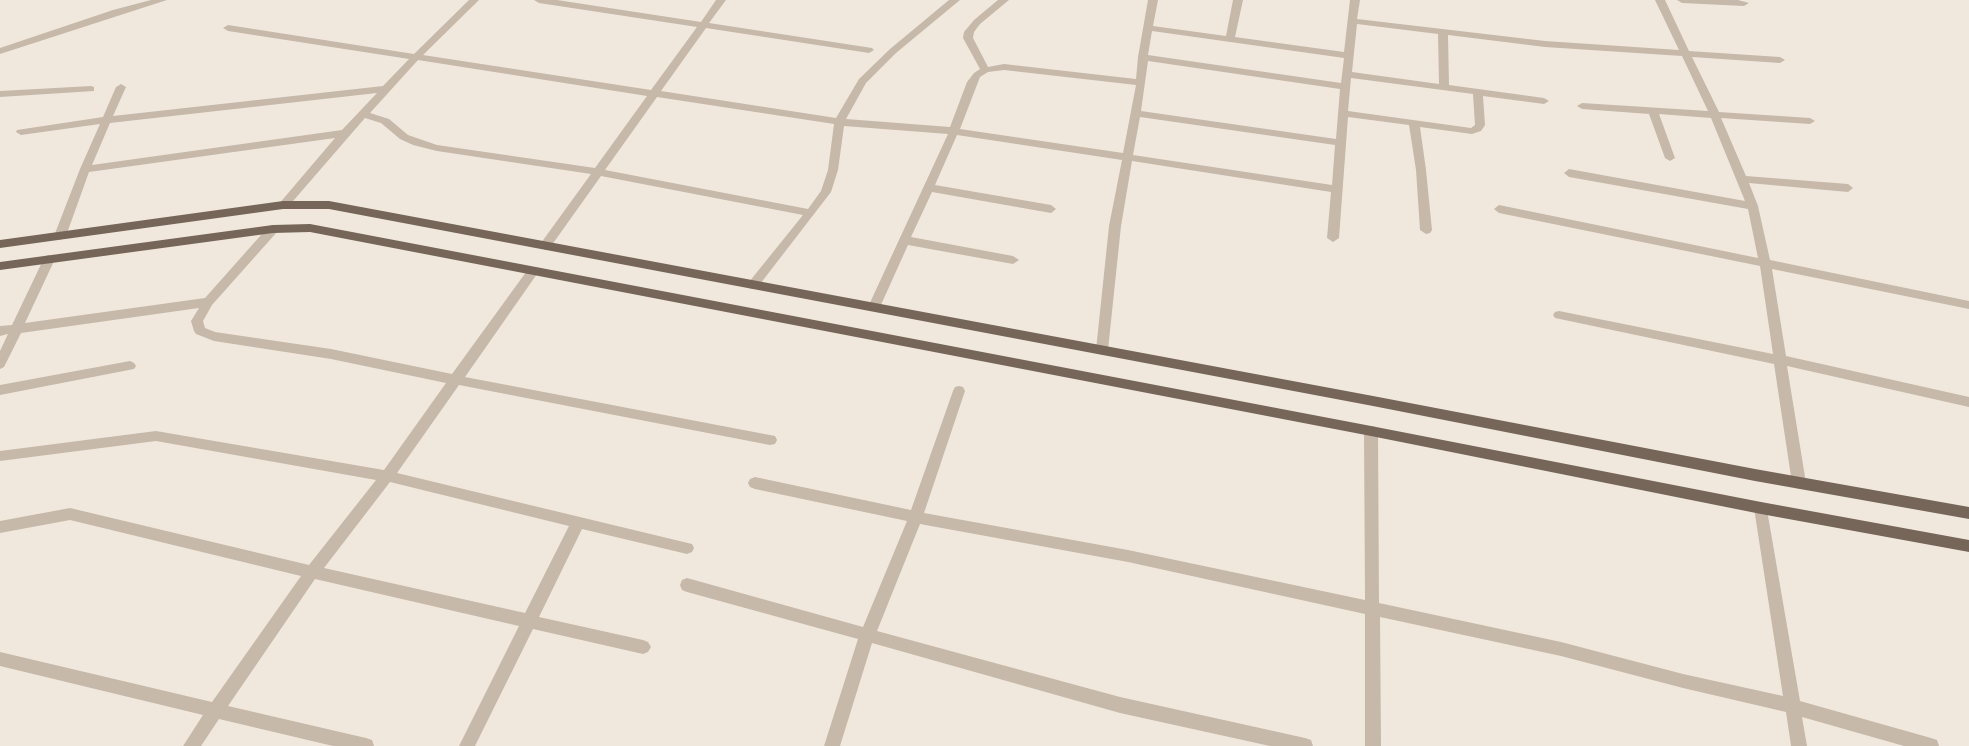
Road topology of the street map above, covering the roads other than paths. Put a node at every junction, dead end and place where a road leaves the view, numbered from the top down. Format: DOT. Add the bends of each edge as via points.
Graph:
graph roads {
  1 [pos="162,0"];
  2 [pos="474,0"];
  3 [pos="540,0"];
  4 [pos="721,0"];
  5 [pos="955,0"];
  6 [pos="1004,0"];
  7 [pos="1153,0"];
  8 [pos="1238,0"];
  9 [pos="1355,0"];
  10 [pos="1660,0"];
  11 [pos="1682,0"];
  12 [pos="1744,3"];
  13 [pos="1352,22"];
  14 [pos="704,26"];
  15 [pos="228,28"];
  16 [pos="1148,28"];
  17 [pos="1443,32"];
  18 [pos="1230,40"];
  19 [pos="869,50"];
  20 [pos="0,51"];
  21 [pos="1686,54"];
  22 [pos="418,56"];
  23 [pos="1349,56"];
  24 [pos="1142,57"];
  25 [pos="1780,60"];
  26 [pos="986,70"];
  27 [pos="1346,74"];
  28 [pos="1141,83"];
  29 [pos="1345,86"];
  30 [pos="121,87"];
  31 [pos="1444,88"];
  32 [pos="91,89"];
  33 [pos="387,89"];
  34 [pos="656,92"];
  35 [pos="1478,92"];
  36 [pos="0,94"];
  37 [pos="1544,101"];
  38 [pos="1582,106"];
  39 [pos="1653,111"];
  40 [pos="1343,113"];
  41 [pos="363,114"];
  42 [pos="1136,114"];
  43 [pos="1715,115"];
  44 [pos="107,120"];
  45 [pos="1810,121"];
  46 [pos="839,122"];
  47 [pos="1414,123"];
  48 [pos="954,131"];
  49 [pos="21,132"];
  50 [pos="345,133"];
  51 [pos="1341,143"];
  52 [pos="1127,157"];
  53 [pos="1670,158"];
  54 [pos="85,169"];
  55 [pos="599,172"];
  56 [pos="1570,173"];
  57 [pos="1743,179"];
  58 [pos="929,188"];
  59 [pos="1848,188"];
  60 [pos="1337,189"];
  61 [pos="283,205"];
  62 [pos="1754,206"];
  63 [pos="1499,209"];
  64 [pos="1051,210"];
  65 [pos="811,214"];
  66 [pos="273,229"];
  67 [pos="1426,230"];
  68 [pos="60,236"];
  69 [pos="1333,238"];
  70 [pos="905,240"];
  71 [pos="0,244"];
  72 [pos="545,246"];
  73 [pos="49,260"];
  74 [pos="1013,260"];
  75 [pos="1766,263"];
  76 [pos="0,266"];
  77 [pos="532,271"];
  78 [pos="753,284"];
  79 [pos="208,302"];
  80 [pos="1969,305"];
  81 [pos="874,307"];
  82 [pos="1559,315"];
  83 [pos="15,328"];
  84 [pos="0,331"];
  85 [pos="1102,350"];
  86 [pos="1780,360"];
  87 [pos="0,364"];
  88 [pos="130,366"];
  89 [pos="454,380"];
  90 [pos="0,390"];
  91 [pos="959,391"];
  92 [pos="1969,402"];
  93 [pos="1371,431"];
  94 [pos="770,440"];
  95 [pos="0,456"];
  96 [pos="388,476"];
  97 [pos="755,483"];
  98 [pos="1799,483"];
  99 [pos="1761,508"];
  100 [pos="1969,513"];
  101 [pos="916,517"];
  102 [pos="578,522"];
  103 [pos="0,527"];
  104 [pos="1969,546"];
  105 [pos="687,548"];
  106 [pos="312,572"];
  107 [pos="687,585"];
  108 [pos="1371,610"];
  109 [pos="529,621"];
  110 [pos="867,636"];
  111 [pos="643,647"];
  112 [pos="0,658"];
  113 [pos="1792,706"];
  114 [pos="216,710"];
  115 [pos="191,746"];
  116 [pos="366,746"];
  117 [pos="467,746"];
  118 [pos="832,746"];
  119 [pos="1305,746"];
  120 [pos="1373,746"];
  121 [pos="1799,746"];
  122 [pos="1931,746"];
  1 -- 20 [label="street"];
  2 -- 22 [label="street"];
  3 -- 14 [label="street"];
  4 -- 14 [label="street"];
  5 -- 46 [label="street" via="862,81"];
  6 -- 26 [label="street" via="969,32 968,38"];
  7 -- 16 [label="street"];
  8 -- 18 [label="street"];
  9 -- 13 [label="street"];
  10 -- 21 [label="street"];
  11 -- 12 [label="street"];
  13 -- 17 [label="street"];
  13 -- 23 [label="street"];
  14 -- 19 [label="street"];
  14 -- 34 [label="street"];
  15 -- 22 [label="street"];
  16 -- 18 [label="street"];
  16 -- 24 [label="street"];
  17 -- 21 [label="street" via="1545,44"];
  17 -- 31 [label="street"];
  18 -- 23 [label="street"];
  21 -- 25 [label="street"];
  21 -- 43 [label="street"];
  22 -- 33 [label="street"];
  22 -- 34 [label="street"];
  23 -- 27 [label="street"];
  24 -- 28 [label="street"];
  24 -- 29 [label="street"];
  26 -- 28 [label="street" via="1004,67"];
  26 -- 48 [label="street" via="972,82"];
  27 -- 29 [label="street"];
  27 -- 31 [label="street"];
  28 -- 42 [label="street"];
  29 -- 40 [label="street"];
  30 -- 44 [label="street"];
  31 -- 35 [label="street"];
  32 -- 36 [label="street"];
  33 -- 41 [label="street"];
  33 -- 44 [label="street"];
  34 -- 46 [label="street"];
  34 -- 55 [label="street"];
  35 -- 37 [label="street"];
  35 -- 47 [label="street" via="1480,125 1477,129"];
  38 -- 39 [label="street"];
  39 -- 43 [label="street"];
  39 -- 53 [label="street"];
  40 -- 47 [label="street"];
  40 -- 51 [label="street"];
  41 -- 50 [label="street"];
  41 -- 55 [label="street" via="384,121 404,137 436,148"];
  42 -- 51 [label="street"];
  42 -- 52 [label="street"];
  43 -- 45 [label="street"];
  43 -- 57 [label="street"];
  44 -- 49 [label="street"];
  44 -- 54 [label="street"];
  46 -- 48 [label="street"];
  46 -- 65 [label="street" via="833,170 826,192"];
  47 -- 67 [label="street"];
  48 -- 52 [label="street"];
  48 -- 58 [label="street"];
  50 -- 54 [label="street"];
  50 -- 61 [label="street"];
  51 -- 60 [label="street"];
  52 -- 60 [label="street"];
  52 -- 85 [label="street"];
  54 -- 68 [label="street"];
  55 -- 65 [label="street"];
  55 -- 72 [label="street"];
  56 -- 62 [label="street"];
  57 -- 59 [label="street"];
  57 -- 62 [label="street"];
  58 -- 64 [label="street"];
  58 -- 70 [label="street"];
  60 -- 69 [label="street"];
  61 -- 68 [label="main road"];
  61 -- 72 [label="main road" via="329,205"];
  62 -- 75 [label="street"];
  63 -- 75 [label="street"];
  65 -- 78 [label="street"];
  66 -- 73 [label="main road"];
  66 -- 77 [label="main road" via="310,228"];
  66 -- 79 [label="street"];
  68 -- 71 [label="main road"];
  70 -- 74 [label="street"];
  70 -- 81 [label="street"];
  72 -- 78 [label="main road"];
  73 -- 76 [label="main road"];
  73 -- 83 [label="street"];
  75 -- 80 [label="street"];
  75 -- 86 [label="street"];
  77 -- 89 [label="street"];
  77 -- 93 [label="main road"];
  78 -- 81 [label="main road"];
  79 -- 83 [label="street"];
  79 -- 89 [label="street" via="198,321 200,331 214,336 331,354"];
  81 -- 85 [label="main road"];
  82 -- 86 [label="street"];
  83 -- 84 [label="street"];
  83 -- 87 [label="street"];
  85 -- 98 [label="main road"];
  86 -- 92 [label="street"];
  86 -- 98 [label="street"];
  88 -- 90 [label="street"];
  89 -- 94 [label="street"];
  89 -- 96 [label="street"];
  91 -- 101 [label="street"];
  93 -- 99 [label="main road"];
  93 -- 108 [label="street"];
  95 -- 96 [label="street" via="156,436"];
  96 -- 102 [label="street"];
  96 -- 106 [label="street"];
  97 -- 101 [label="street"];
  98 -- 100 [label="main road"];
  99 -- 104 [label="main road"];
  99 -- 113 [label="street"];
  101 -- 108 [label="street" via="1128,556"];
  101 -- 110 [label="street"];
  102 -- 105 [label="street"];
  102 -- 109 [label="street"];
  103 -- 106 [label="street" via="70,514"];
  106 -- 109 [label="street"];
  106 -- 114 [label="street"];
  107 -- 110 [label="street"];
  108 -- 113 [label="street" via="1561,649"];
  108 -- 120 [label="street"];
  109 -- 111 [label="street"];
  109 -- 117 [label="street"];
  110 -- 118 [label="street"];
  110 -- 119 [label="street" via="1120,705"];
  112 -- 114 [label="street"];
  113 -- 121 [label="street"];
  113 -- 122 [label="street"];
  114 -- 115 [label="street"];
  114 -- 116 [label="street"];
}
